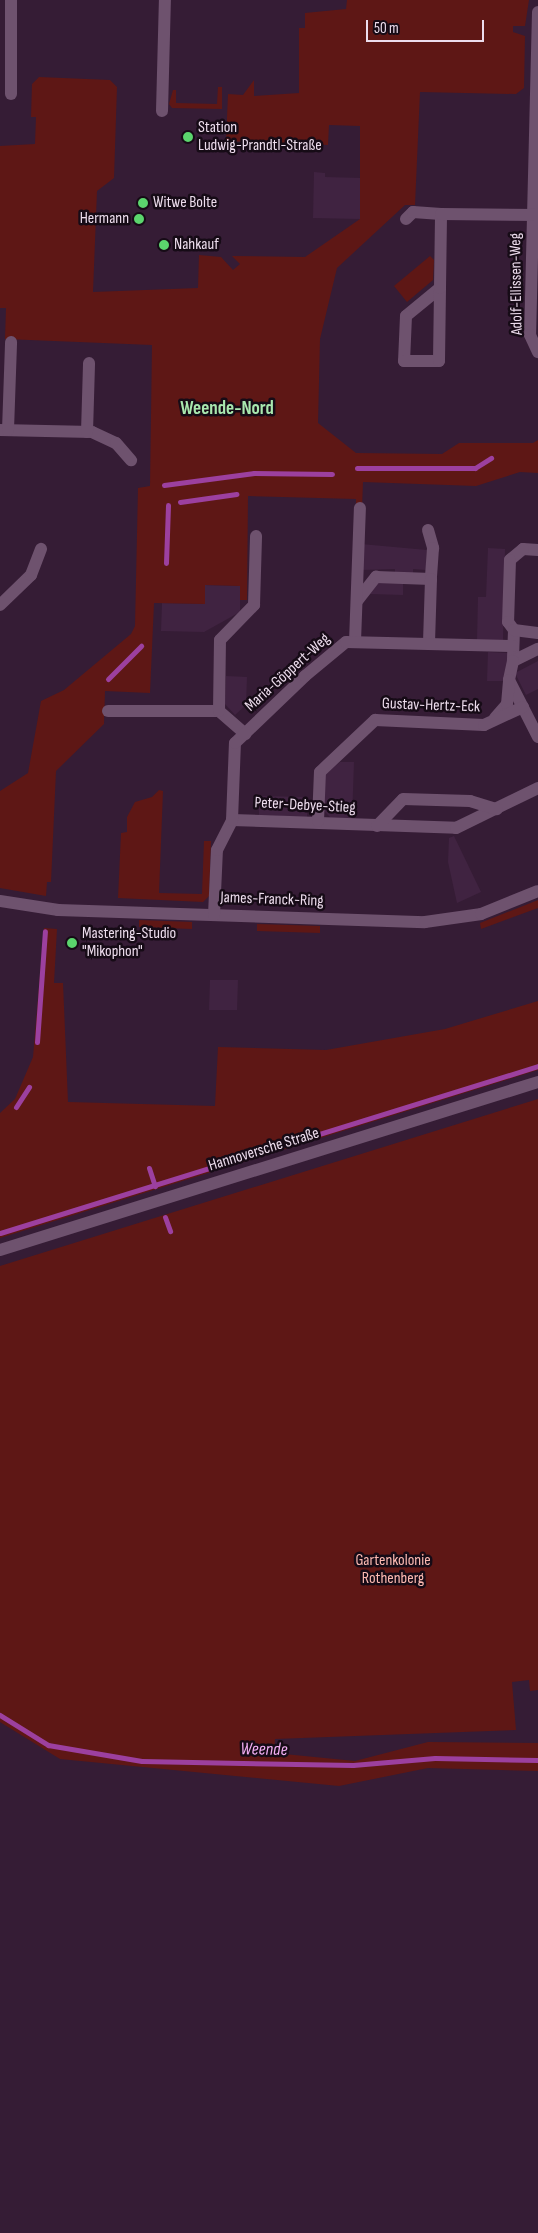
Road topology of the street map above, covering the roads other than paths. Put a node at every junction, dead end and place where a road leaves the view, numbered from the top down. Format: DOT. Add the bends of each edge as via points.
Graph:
graph roads {
  1 [pos="11,0"];
  2 [pos="165,0"];
  3 [pos="538,12"];
  4 [pos="11,94"];
  5 [pos="162,111"];
  6 [pos="536,133"];
  7 [pos="441,214"];
  8 [pos="535,215"];
  9 [pos="406,219"];
  10 [pos="440,288"];
  11 [pos="11,342"];
  12 [pos="538,352"];
  13 [pos="89,363"];
  14 [pos="4,430"];
  15 [pos="87,432"];
  16 [pos="131,460"];
  17 [pos="360,508"];
  18 [pos="428,530"];
  19 [pos="256,536"];
  20 [pos="41,549"];
  21 [pos="538,550"];
  22 [pos="431,578"];
  23 [pos="356,601"];
  24 [pos="0,605"];
  25 [pos="514,630"];
  26 [pos="538,633"];
  27 [pos="355,642"];
  28 [pos="429,644"];
  29 [pos="514,646"];
  30 [pos="538,649"];
  31 [pos="513,661"];
  32 [pos="509,680"];
  33 [pos="524,707"];
  34 [pos="108,711"];
  35 [pos="219,711"];
  36 [pos="492,722"];
  37 [pos="245,734"];
  38 [pos="538,737"];
  39 [pos="538,788"];
  40 [pos="497,809"];
  41 [pos="232,820"];
  42 [pos="318,822"];
  43 [pos="377,826"];
  44 [pos="538,891"];
  45 [pos="0,901"];
  46 [pos="214,915"];
  47 [pos="538,1082"];
  48 [pos="0,1250"];
  1 -- 4 [label="street"];
  2 -- 5 [label="street"];
  3 -- 6 [label="street, Adolf-Ellissen-Weg"];
  6 -- 8 [label="street, Adolf-Ellissen-Weg"];
  7 -- 8 [label="street, Adolf-Ellissen-Weg"];
  7 -- 9 [label="street, Adolf-Ellissen-Weg" via="413,212"];
  7 -- 10 [label="street"];
  8 -- 12 [label="street, Adolf-Ellissen-Weg" via="530,335"];
  10 -- 10 [label="street" via="439,361 404,361 406,316"];
  11 -- 14 [label="street"];
  13 -- 15 [label="street"];
  14 -- 15 [label="street"];
  15 -- 16 [label="street" via="116,443"];
  17 -- 23 [label="street, Maria-Göppert-Weg"];
  18 -- 22 [label="street" via="433,548"];
  19 -- 35 [label="street, Maria-Göppert-Weg" via="254,605 220,640"];
  20 -- 24 [label="street" via="30,575"];
  21 -- 25 [label="street, Gustav-Hertz-Eck" via="523,549 510,560 508,622"];
  22 -- 23 [label="street" via="376,577"];
  22 -- 28 [label="street"];
  23 -- 27 [label="street, Maria-Göppert-Weg"];
  25 -- 26 [label="street"];
  25 -- 29 [label="street, Gustav-Hertz-Eck"];
  27 -- 28 [label="street, Maria-Göppert-Weg"];
  27 -- 37 [label="street, Maria-Göppert-Weg" via="346,642"];
  28 -- 29 [label="street, Maria-Göppert-Weg"];
  29 -- 31 [label="street, Gustav-Hertz-Eck"];
  30 -- 31 [label="street"];
  31 -- 32 [label="street, Gustav-Hertz-Eck"];
  32 -- 33 [label="street"];
  32 -- 36 [label="street, Gustav-Hertz-Eck" via="507,704"];
  33 -- 36 [label="street, Gustav-Hertz-Eck"];
  33 -- 38 [label="street"];
  34 -- 35 [label="street"];
  35 -- 37 [label="street, Maria-Göppert-Weg"];
  36 -- 42 [label="street, Gustav-Hertz-Eck" via="484,725 375,720 320,772"];
  37 -- 41 [label="street, Maria-Göppert-Weg" via="235,742"];
  39 -- 40 [label="street, Peter-Debye-Stieg"];
  40 -- 43 [label="street, Peter-Debye-Stieg" via="456,828"];
  40 -- 43 [label="street, Peter-Debye-Stieg" via="470,801 403,799"];
  41 -- 42 [label="street, Peter-Debye-Stieg"];
  41 -- 46 [label="street, Maria-Göppert-Weg" via="217,850"];
  42 -- 43 [label="street, Peter-Debye-Stieg"];
  44 -- 46 [label="street, James-Franck-Ring" via="481,914 425,922"];
  45 -- 46 [label="street, James-Franck-Ring" via="58,910"];
  47 -- 48 [label="street, Hannoversche Straße"];
}
